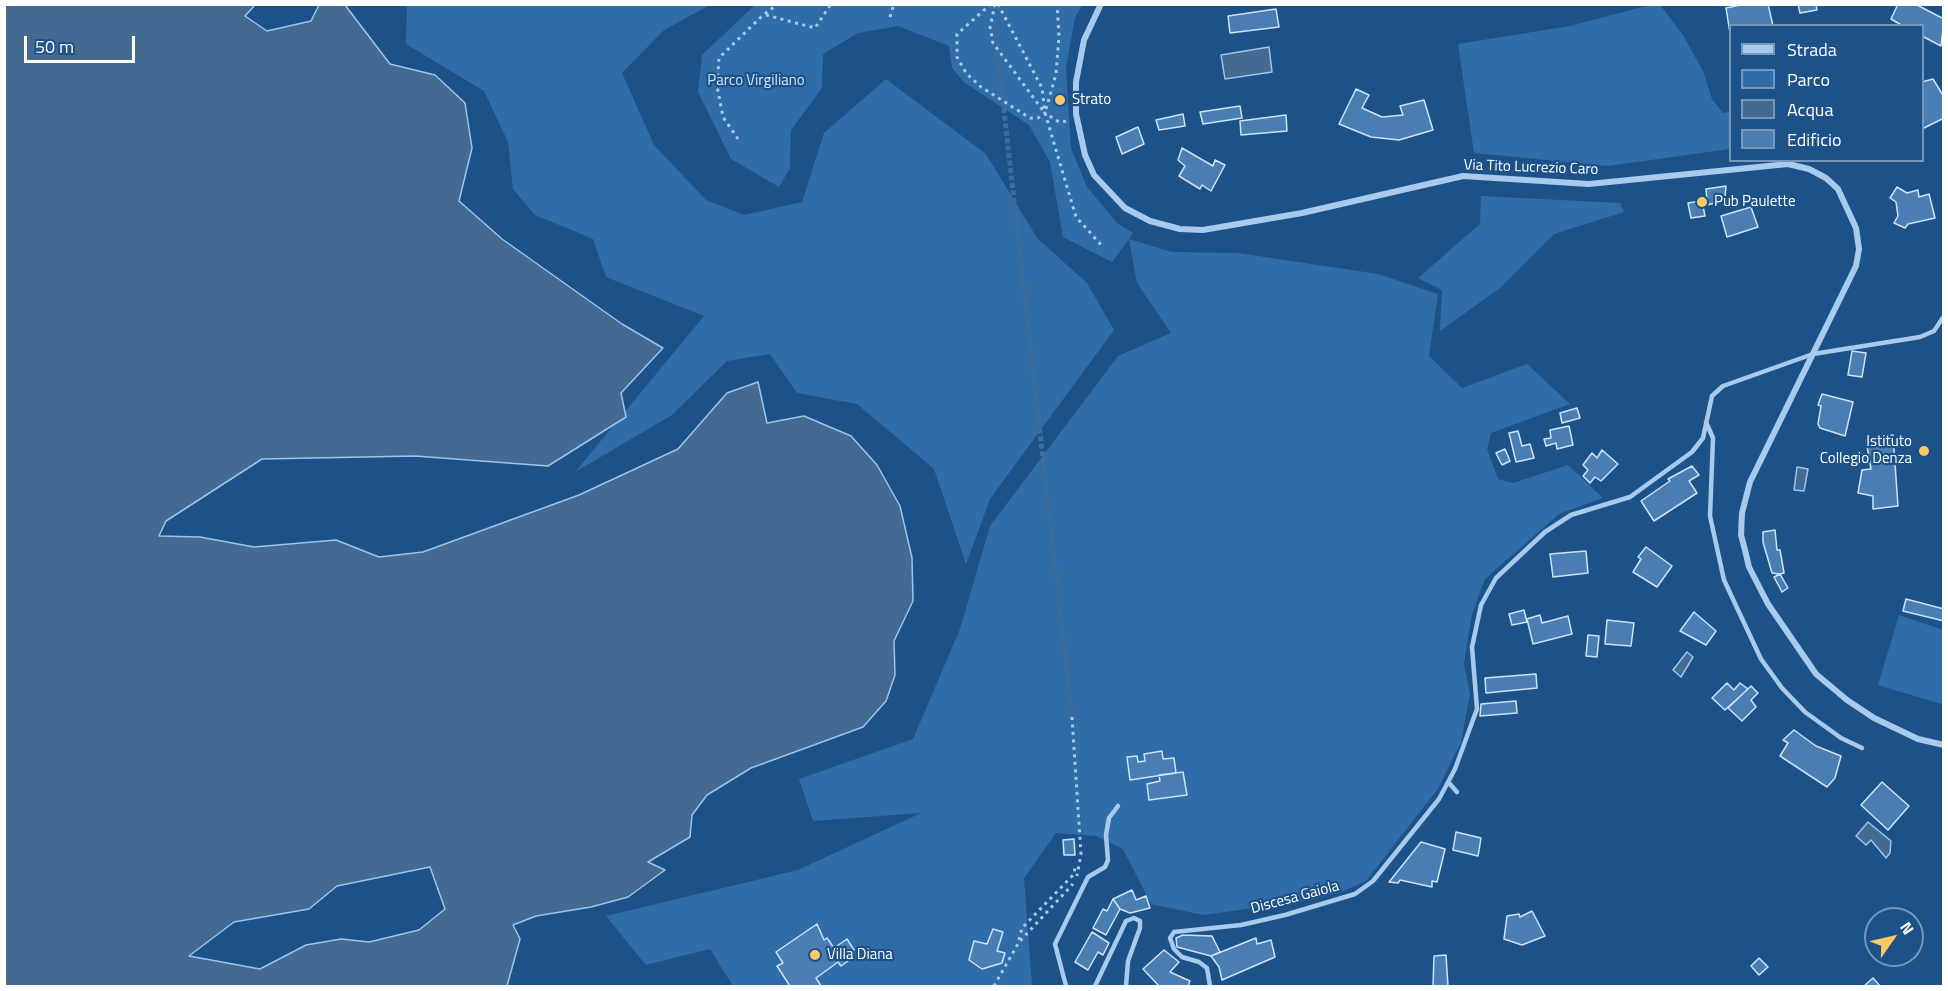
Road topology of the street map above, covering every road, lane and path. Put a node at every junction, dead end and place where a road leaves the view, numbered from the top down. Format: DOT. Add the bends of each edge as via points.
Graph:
graph roads {
  1 [pos="778,4"];
  2 [pos="831,4"];
  3 [pos="894,4"];
  4 [pos="995,4"];
  5 [pos="1057,4"];
  6 [pos="1101,4"];
  7 [pos="765,15"];
  8 [pos="890,17"];
  9 [pos="1045,113"];
  10 [pos="1070,121"];
  11 [pos="738,139"];
  12 [pos="1102,247"];
  13 [pos="1944,316"];
  14 [pos="1813,354"];
  15 [pos="1706,422"];
  16 [pos="1072,717"];
  17 [pos="1944,745"];
  18 [pos="1862,748"];
  19 [pos="1449,783"];
  20 [pos="1457,792"];
  21 [pos="1118,806"];
  22 [pos="1075,867"];
  23 [pos="1019,942"];
  24 [pos="994,987"];
  25 [pos="1066,987"];
  26 [pos="1095,987"];
  27 [pos="1126,987"];
  28 [pos="1210,987"];
  1 -- 7 [label="path"];
  2 -- 7 [label="path" via="815,28"];
  3 -- 8 [label="path"];
  4 -- 9 [label="path" via="1042,88"];
  4 -- 9 [label="path" via="990,27 993,43"];
  4 -- 9 [label="path" via="957,34 957,57 981,87 1017,111 1030,118"];
  5 -- 9 [label="path" via="1056,74"];
  6 -- 14 [label="street, Via Tito Lucrezio Caro" via="1083,40 1076,82 1085,155 1107,191 1125,208 1149,221 1203,230 1302,213 1463,176 1589,184 1798,165 1826,178 1838,189 1856,228 1859,249 1856,266"];
  7 -- 11 [label="path" via="719,58 717,86 723,117"];
  9 -- 10 [label="path" via="1059,122"];
  9 -- 12 [label="path" via="1076,217"];
  13 -- 14 [label="lane, Discesa Gaiola" via="1934,331 1920,337"];
  14 -- 15 [label="lane, Discesa Gaiola" via="1723,386 1712,396"];
  14 -- 17 [label="street, Via Tito Lucrezio Caro" via="1744,498 1742,534 1749,567 1768,604 1816,674 1874,718 1918,739"];
  15 -- 18 [label="lane" via="1713,438 1710,516 1722,569 1757,649 1782,688 1806,712"];
  15 -- 19 [label="lane, Discesa Gaiola" via="1703,438 1692,452 1629,497 1554,524 1490,586 1481,605 1472,647 1477,709"];
  16 -- 23 [label="path" via="1080,864 1076,879"];
  19 -- 20 [label="lane"];
  19 -- 28 [label="lane, Discesa Gaiola" via="1381,873 1355,894 1241,925 1174,932 1170,938 1173,949 1208,968"];
  21 -- 25 [label="lane" via="1109,818 1105,867 1088,878 1055,944"];
  22 -- 23 [label="path" via="1074,874 1022,928"];
  23 -- 24 [label="path"];
  26 -- 27 [label="lane" via="1126,921 1134,918 1140,921 1140,928 1128,961"];
}
